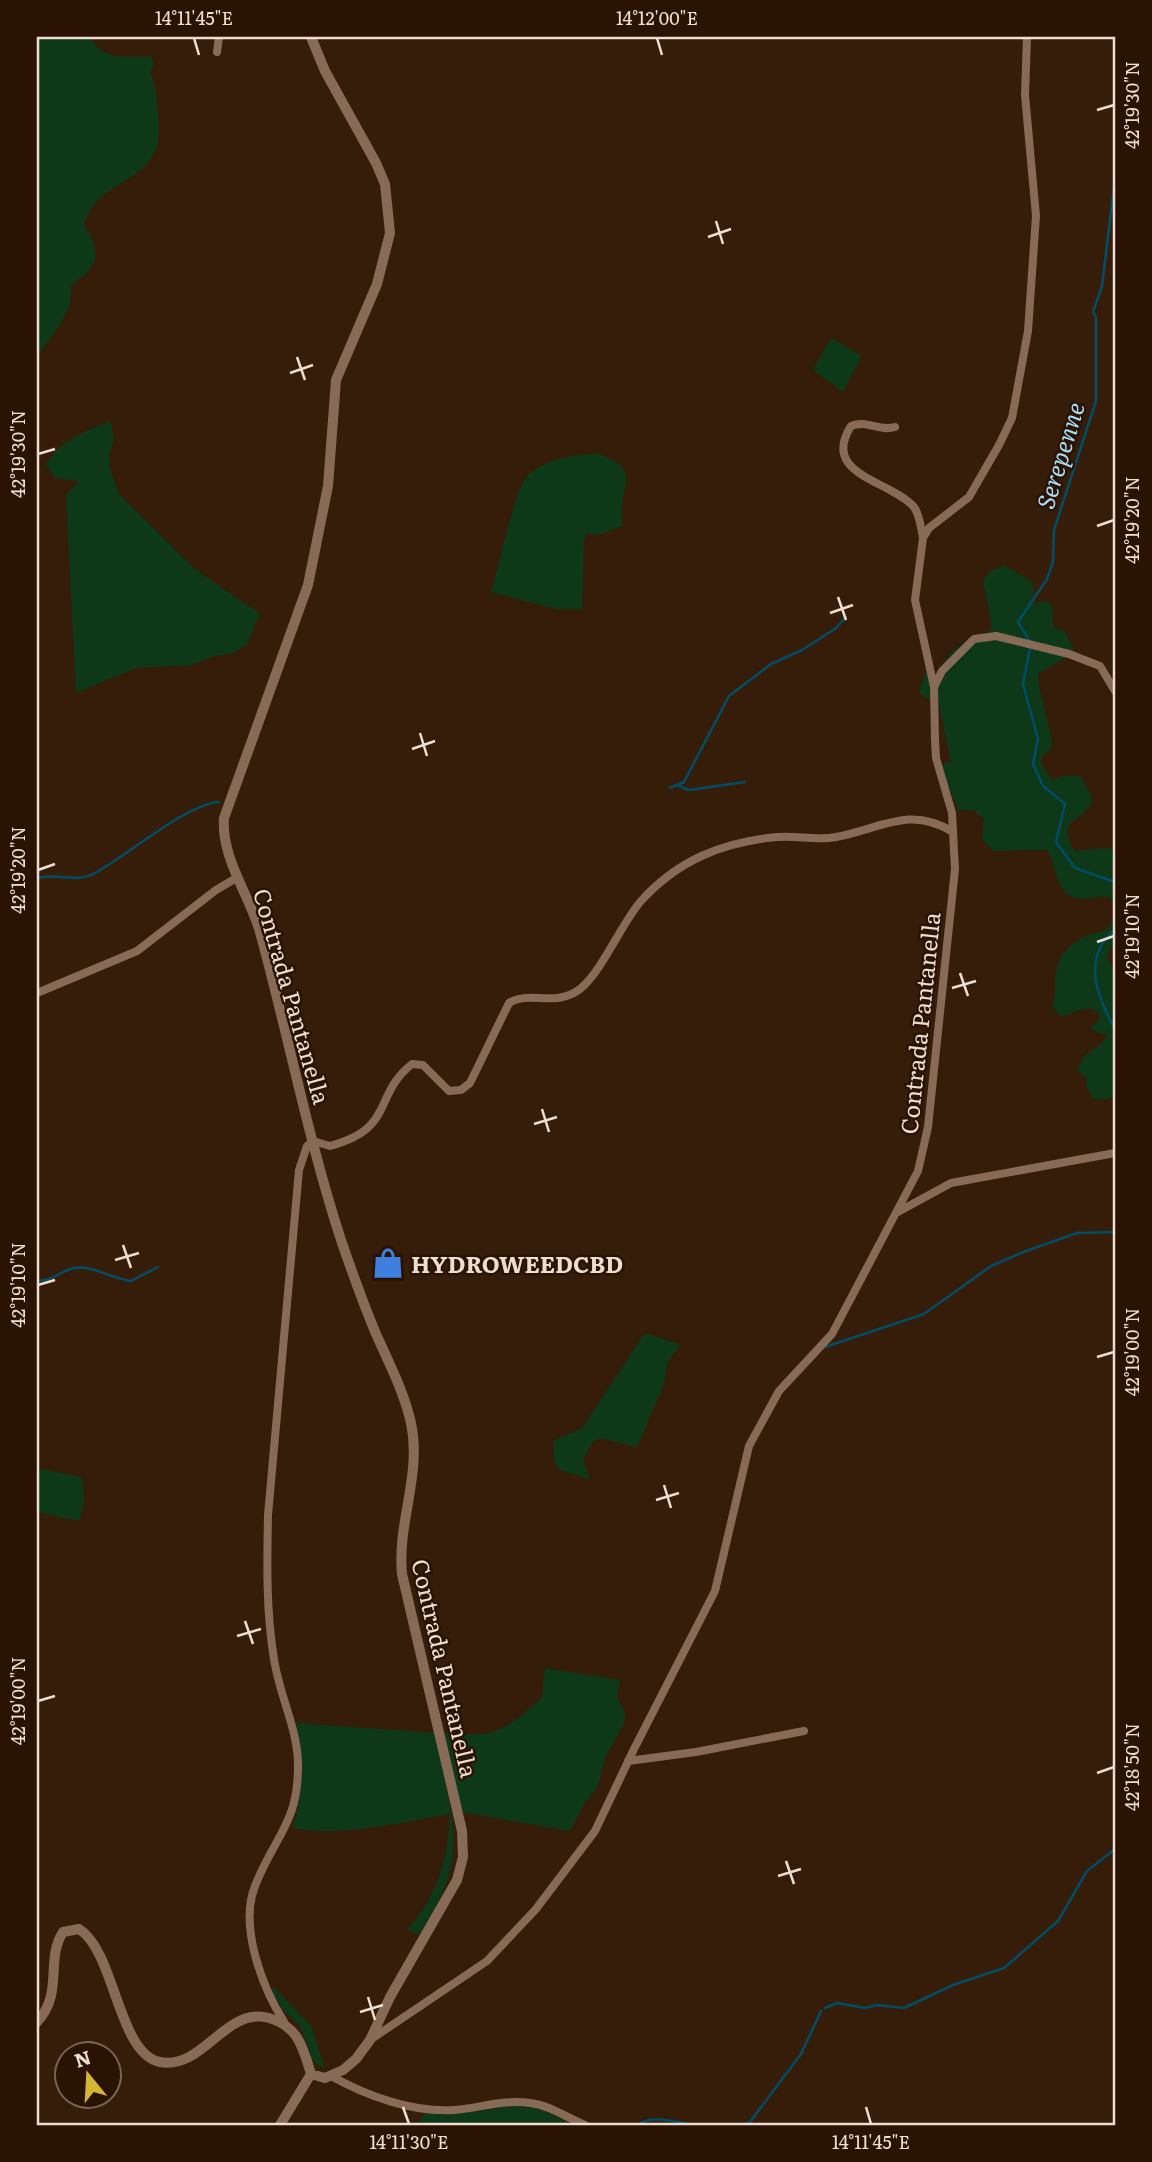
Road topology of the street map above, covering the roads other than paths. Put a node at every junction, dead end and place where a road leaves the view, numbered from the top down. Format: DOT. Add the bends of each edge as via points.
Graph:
graph roads {
  1 [pos="219,37"];
  2 [pos="311,37"];
  3 [pos="1027,37"];
  4 [pos="217,52"];
  5 [pos="895,427"];
  6 [pos="923,538"];
  7 [pos="934,687"];
  8 [pos="1115,691"];
  9 [pos="953,832"];
  10 [pos="238,877"];
  11 [pos="37,993"];
  12 [pos="313,1141"];
  13 [pos="1115,1153"];
  14 [pos="896,1213"];
  15 [pos="804,1731"];
  16 [pos="628,1761"];
  17 [pos="37,2022"];
  18 [pos="284,2022"];
  19 [pos="370,2040"];
  20 [pos="311,2074"];
  21 [pos="331,2076"];
  22 [pos="280,2125"];
  23 [pos="585,2125"];
  1 -- 4 [label="street"];
  2 -- 10 [label="street, Contrada Pantanella" via="376,163 391,219 377,284 336,380 328,486 308,585 224,818 225,845"];
  3 -- 6 [label="street" via="1025,96 1036,216 1028,331 1012,418 969,497"];
  5 -- 6 [label="street" via="851,426 846,461 854,471 914,507"];
  6 -- 7 [label="street, Contrada Pantanella" via="915,600"];
  7 -- 8 [label="street" via="942,671 974,639 996,636 1100,666"];
  7 -- 9 [label="street, Contrada Pantanella" via="936,758"];
  9 -- 12 [label="street, Contrada Pantanella" via="938,822 911,817 836,837 779,837 701,854 640,902 581,988 566,998 509,1003 470,1083 461,1090 449,1091 423,1065 412,1064 400,1075 375,1123 363,1133 330,1146"];
  9 -- 14 [label="street, Contrada Pantanella" via="955,869 928,1126 918,1171"];
  10 -- 11 [label="street" via="137,951"];
  10 -- 12 [label="street, Contrada Pantanella" via="262,939"];
  12 -- 18 [label="street, Contrada Pantanella" via="299,1170 268,1515 268,1607 274,1661 294,1730 298,1796 288,1825 254,1887 248,1910 265,1990"];
  12 -- 19 [label="street, Contrada Pantanella" via="358,1291 410,1420 415,1469 404,1518 402,1574 462,1831 463,1857 457,1880"];
  13 -- 14 [label="street" via="951,1183"];
  14 -- 16 [label="street, Contrada Pantanella" via="832,1334 779,1391 749,1446 716,1591"];
  15 -- 16 [label="street"];
  16 -- 19 [label="street, Contrada Pantanella" via="595,1831 536,1909 486,1961"];
  17 -- 18 [label="street" via="50,2003 57,1941 63,1932 79,1929 96,1949 148,2057 160,2062 188,2057 247,2017"];
  18 -- 20 [label="street" via="302,2044"];
  19 -- 21 [label="street, Contrada Pantanella" via="350,2065"];
  20 -- 21 [label="street"];
  20 -- 22 [label="street"];
  21 -- 23 [label="street" via="378,2097 419,2108 448,2110 529,2102"];
}
